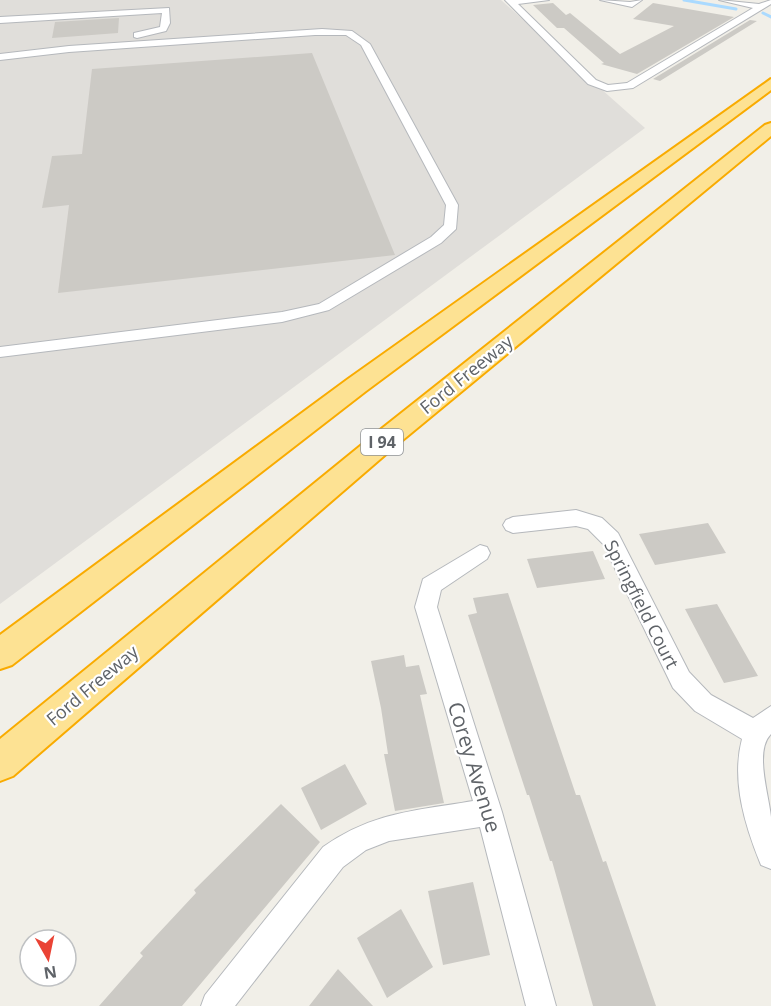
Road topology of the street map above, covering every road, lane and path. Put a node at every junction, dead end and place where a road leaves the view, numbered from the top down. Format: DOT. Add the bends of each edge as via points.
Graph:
graph roads {
  1 [pos="545,0"];
  2 [pos="603,0"];
  3 [pos="638,0"];
  4 [pos="723,0"];
  5 [pos="510,1"];
  6 [pos="771,1"];
  7 [pos="760,7"];
  8 [pos="0,20"];
  9 [pos="46,41"];
  10 [pos="0,57"];
  11 [pos="771,83"];
  12 [pos="771,128"];
  13 [pos="0,352"];
  14 [pos="513,525"];
  15 [pos="480,554"];
  16 [pos="0,654"];
  17 [pos="763,726"];
  18 [pos="0,764"];
  19 [pos="489,812"];
  20 [pos="771,855"];
  21 [pos="216,1006"];
  22 [pos="541,1006"];
  1 -- 5 [label="street"];
  2 -- 3 [label="street" via="632,5"];
  4 -- 7 [label="street"];
  5 -- 7 [label="street" via="592,82 615,89 629,87"];
  6 -- 7 [label="street"];
  8 -- 9 [label="street" via="166,10 166,26 159,31"];
  10 -- 13 [label="street" via="69,49 350,33 365,44 452,205 451,226 436,240 324,308 282,317"];
  11 -- 16 [label="highway" via="357,385"];
  12 -- 18 [label="highway, Ford Freeway / I 94" via="384,441"];
  14 -- 17 [label="street, Springfield Court" via="576,518 595,523 611,539 681,680 703,703"];
  15 -- 19 [label="street, Corey Avenue" via="431,585 426,607"];
  17 -- 20 [label="street" via="752,763 754,797"];
  19 -- 21 [label="street" via="389,828 358,839 333,856"];
  19 -- 22 [label="street, Corey Avenue"];
}
